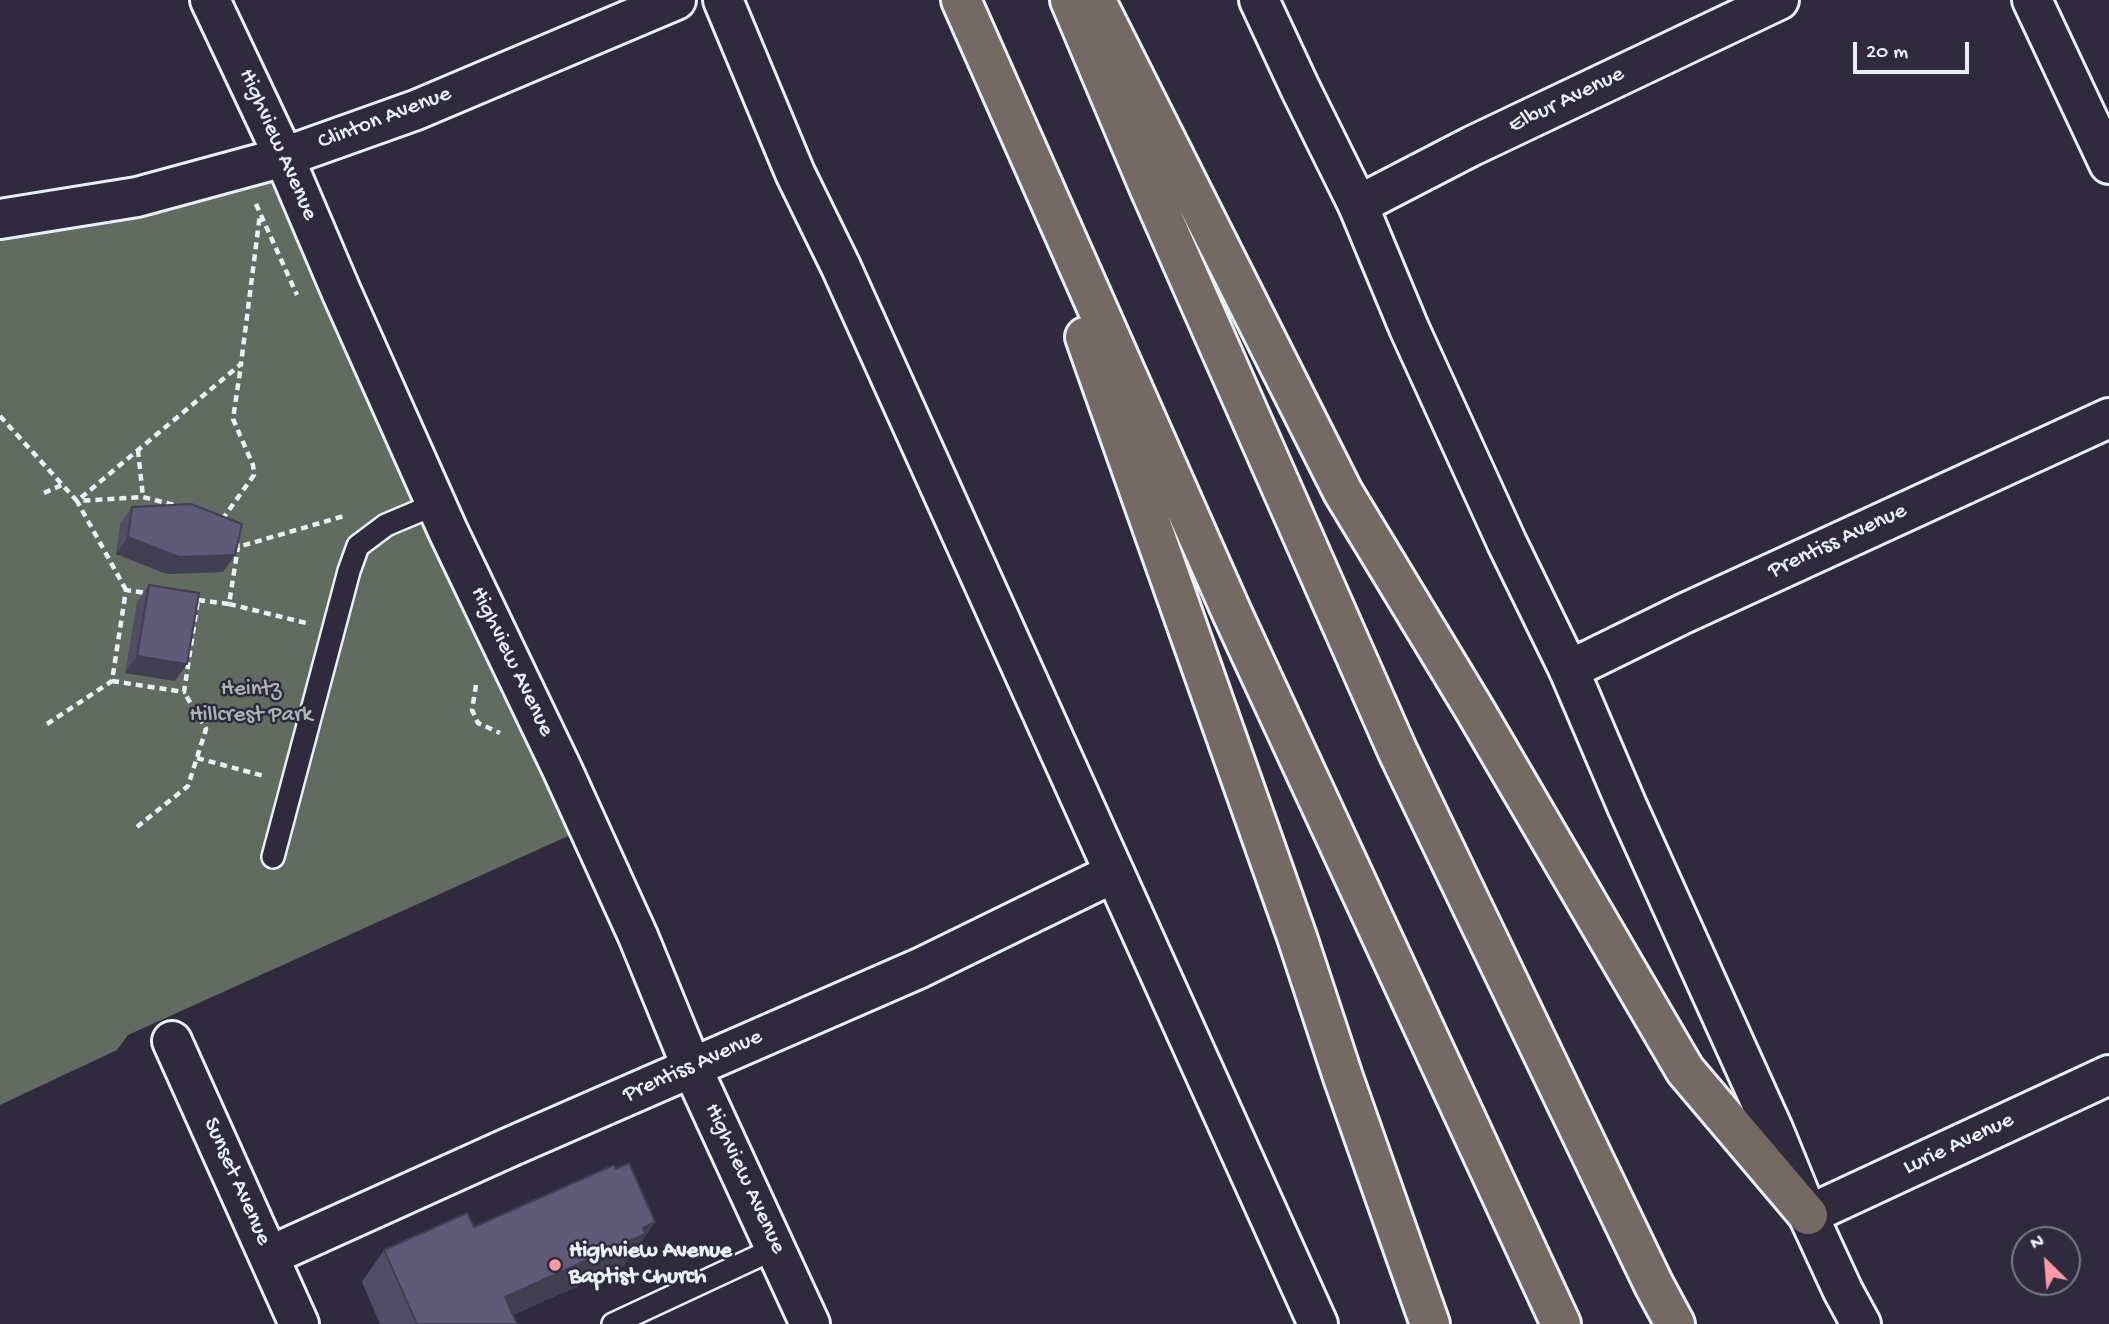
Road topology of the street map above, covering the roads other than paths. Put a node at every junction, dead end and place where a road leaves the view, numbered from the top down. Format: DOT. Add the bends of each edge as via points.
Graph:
graph roads {
  1 [pos="210,0"];
  2 [pos="676,0"];
  3 [pos="723,0"];
  4 [pos="961,0"];
  5 [pos="1070,0"];
  6 [pos="1095,0"];
  7 [pos="1259,0"];
  8 [pos="1779,0"];
  9 [pos="2032,0"];
  10 [pos="986,54"];
  11 [pos="284,157"];
  12 [pos="2109,164"];
  13 [pos="1358,205"];
  14 [pos="0,219"];
  15 [pos="2109,418"];
  16 [pos="436,504"];
  17 [pos="1569,670"];
  18 [pos="273,858"];
  19 [pos="1114,873"];
  20 [pos="172,1041"];
  21 [pos="692,1068"];
  22 [pos="2109,1075"];
  23 [pos="1808,1215"];
  24 [pos="776,1248"];
  25 [pos="269,1256"];
  26 [pos="299,1324"];
  27 [pos="613,1324"];
  28 [pos="810,1324"];
  29 [pos="1318,1324"];
  30 [pos="1430,1324"];
  31 [pos="1561,1324"];
  32 [pos="1675,1324"];
  33 [pos="1861,1324"];
  1 -- 11 [label="street, Highview Avenue"];
  2 -- 11 [label="street, Clinton Avenue" via="416,110"];
  3 -- 19 [label="street" via="796,173"];
  4 -- 10 [label="highway"];
  5 -- 32 [label="highway" via="1398,752"];
  6 -- 23 [label="highway" via="1343,492 1685,1070"];
  7 -- 13 [label="street"];
  8 -- 13 [label="street, Elbur Avenue"];
  9 -- 12 [label="street"];
  10 -- 30 [label="highway"];
  10 -- 31 [label="highway" via="1232,612"];
  11 -- 14 [label="street, Clinton Avenue" via="138,197"];
  11 -- 16 [label="street, Highview Avenue"];
  13 -- 17 [label="street" via="1409,328"];
  15 -- 17 [label="street, Prentiss Avenue"];
  16 -- 18 [label="lane" via="386,525 358,546"];
  16 -- 21 [label="street, Highview Avenue" via="627,912"];
  17 -- 23 [label="street"];
  19 -- 21 [label="street, Prentiss Avenue" via="920,968"];
  19 -- 29 [label="street"];
  20 -- 25 [label="street, Sunset Avenue"];
  21 -- 24 [label="street, Highview Avenue"];
  21 -- 25 [label="street, Prentiss Avenue"];
  22 -- 23 [label="street, Lurie Avenue"];
  23 -- 33 [label="street"];
  24 -- 27 [label="lane"];
  24 -- 28 [label="street, Highview Avenue"];
  25 -- 26 [label="street, Sunset Avenue"];
}
